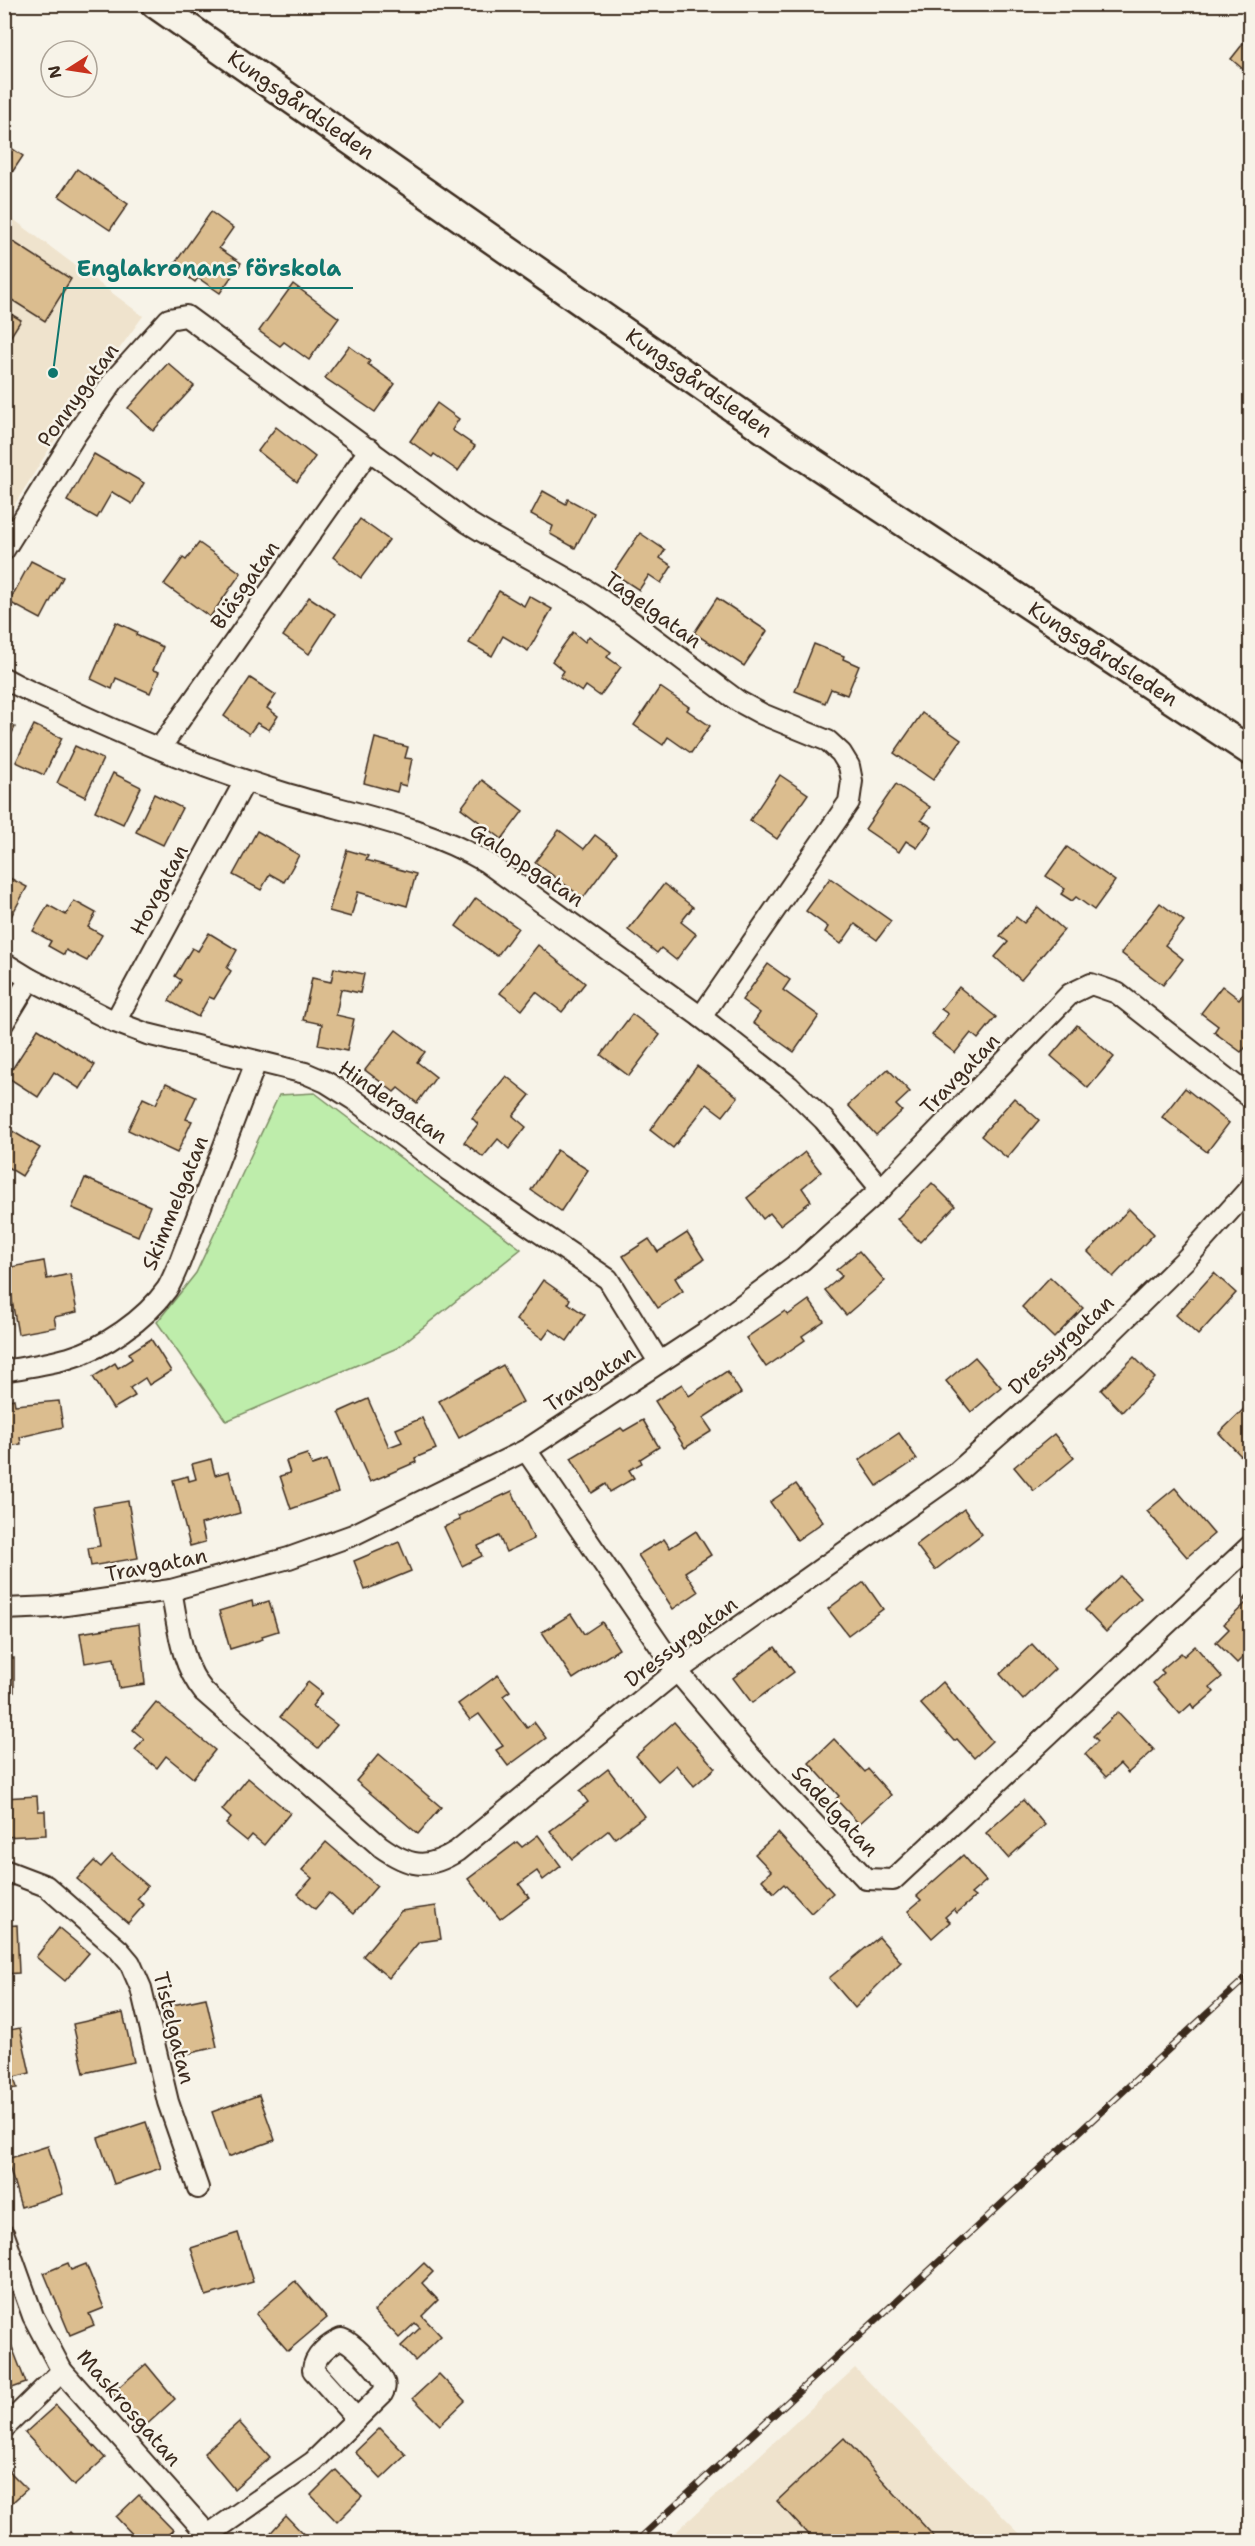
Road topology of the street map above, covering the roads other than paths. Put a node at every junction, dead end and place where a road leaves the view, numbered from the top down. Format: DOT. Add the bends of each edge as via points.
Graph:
graph roads {
  1 [pos="155,4"];
  2 [pos="186,316"];
  3 [pos="370,449"];
  4 [pos="4,550"];
  5 [pos="4,678"];
  6 [pos="160,748"];
  7 [pos="1251,751"];
  8 [pos="245,781"];
  9 [pos="4,963"];
  10 [pos="30,979"];
  11 [pos="701,1017"];
  12 [pos="4,1022"];
  13 [pos="115,1022"];
  14 [pos="256,1062"];
  15 [pos="1251,1097"];
  16 [pos="1251,1188"];
  17 [pos="881,1189"];
  18 [pos="659,1362"];
  19 [pos="4,1371"];
  20 [pos="526,1450"];
  21 [pos="1251,1546"];
  22 [pos="171,1590"];
  23 [pos="4,1609"];
  24 [pos="677,1671"];
  25 [pos="4,1870"];
  26 [pos="198,2188"];
  27 [pos="4,2235"];
  28 [pos="62,2371"];
  29 [pos="356,2418"];
  30 [pos="4,2428"];
  31 [pos="205,2538"];
  1 -- 7 [label="main road, Kungsgårdsleden" via="785,444"];
  2 -- 3 [label="street, Tagelgatan"];
  2 -- 4 [label="street, Ponnygatan" via="169,319 114,380"];
  3 -- 6 [label="street, Bläsgatan"];
  3 -- 11 [label="street, Tagelgatan" via="467,522 597,597 738,701 828,741 849,766 849,802"];
  5 -- 6 [label="street, Galoppgatan"];
  6 -- 8 [label="street, Galoppgatan"];
  8 -- 11 [label="street, Galoppgatan" via="393,822 460,846"];
  8 -- 13 [label="street, Hovgatan"];
  9 -- 10 [label="street, Hindergatan"];
  10 -- 12 [label="street"];
  10 -- 13 [label="street, Hindergatan"];
  11 -- 17 [label="street, Galoppgatan" via="789,1086 824,1120"];
  13 -- 14 [label="street, Hindergatan"];
  14 -- 18 [label="street, Hindergatan" via="326,1082 608,1279"];
  14 -- 19 [label="street, Skimmelgatan" via="166,1289 123,1330 93,1348 69,1358"];
  15 -- 17 [label="street, Travgatan" via="1117,993 1091,984 1070,994"];
  16 -- 24 [label="street, Dressyrgatan" via="1086,1358 955,1474"];
  17 -- 18 [label="street, Travgatan" via="801,1261"];
  18 -- 20 [label="street, Travgatan"];
  20 -- 22 [label="street, Travgatan" via="353,1535 289,1558"];
  20 -- 24 [label="street, Sadelgatan"];
  21 -- 24 [label="street, Sadelgatan" via="893,1881 866,1879 745,1751"];
  22 -- 23 [label="street, Travgatan" via="52,1607"];
  22 -- 24 [label="street, Dressyrgatan" via="185,1659 204,1692 380,1846 397,1858 420,1865 440,1861 456,1851"];
  25 -- 26 [label="street, Tistelgatan" via="45,1886 130,1963 141,1988 168,2102"];
  27 -- 28 [label="street, Maskrosgatan" via="33,2316"];
  28 -- 30 [label="street"];
  28 -- 31 [label="street, Maskrosgatan"];
  29 -- 31 [label="street" via="313,2462"];
}
